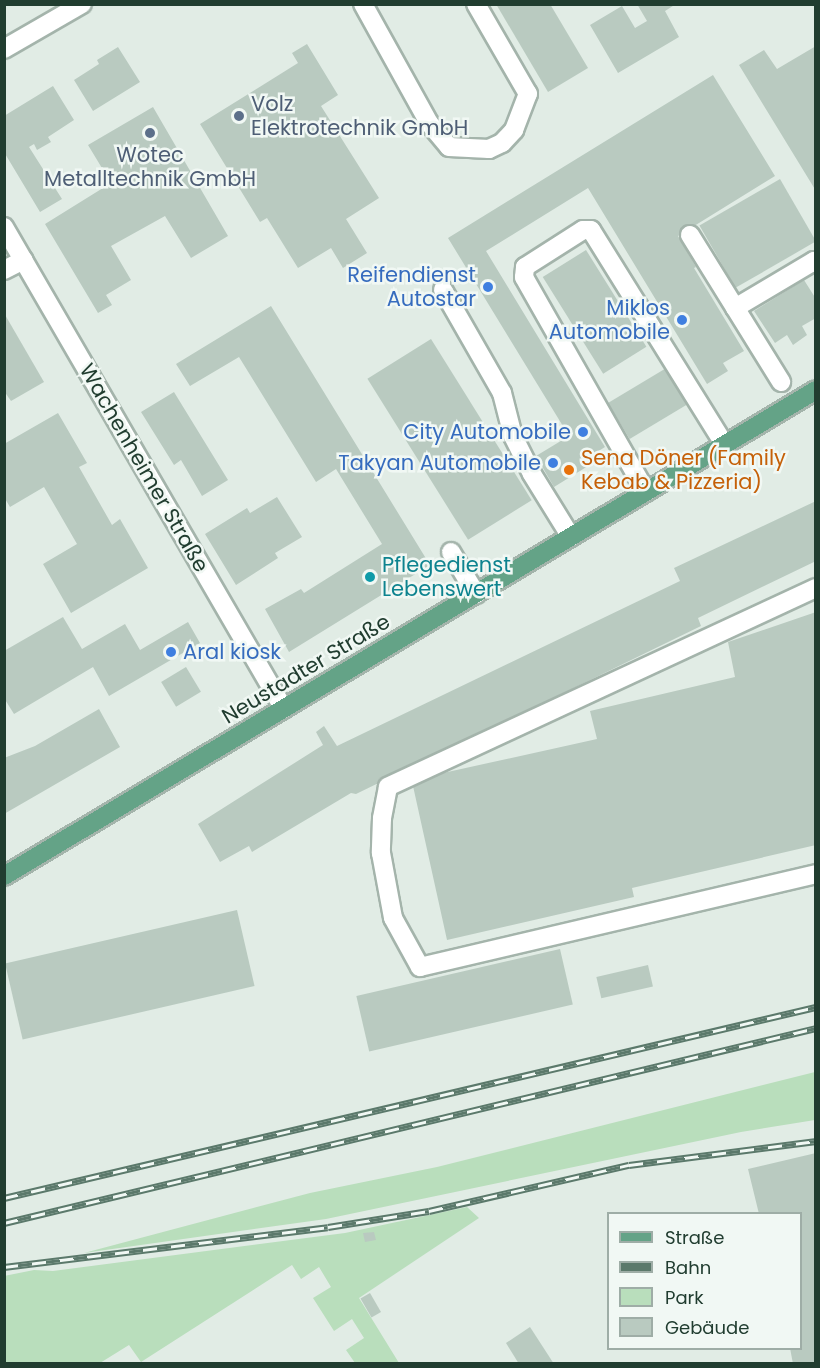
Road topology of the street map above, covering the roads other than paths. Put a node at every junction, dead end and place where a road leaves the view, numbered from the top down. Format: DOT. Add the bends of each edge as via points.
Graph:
graph roads {
  1 [pos="82,4"];
  2 [pos="363,4"];
  3 [pos="476,4"];
  4 [pos="4,49"];
  5 [pos="4,227"];
  6 [pos="690,235"];
  7 [pos="24,260"];
  8 [pos="816,263"];
  9 [pos="4,270"];
  10 [pos="442,290"];
  11 [pos="735,308"];
  12 [pos="781,382"];
  13 [pos="816,390"];
  14 [pos="724,444"];
  15 [pos="646,492"];
  16 [pos="571,537"];
  17 [pos="451,552"];
  18 [pos="816,588"];
  19 [pos="476,594"];
  20 [pos="284,709"];
  21 [pos="816,874"];
  22 [pos="4,876"];
  1 -- 4 [label="street"];
  2 -- 3 [label="street" via="429,123 449,147 489,149 502,143 514,130 528,94"];
  5 -- 7 [label="street, Wachenheimer Straße"];
  6 -- 11 [label="street"];
  7 -- 9 [label="street"];
  7 -- 20 [label="street, Wachenheimer Straße"];
  8 -- 11 [label="street"];
  10 -- 16 [label="street" via="502,393 513,436"];
  11 -- 12 [label="street"];
  13 -- 14 [label="main road, Neustadter Straße"];
  14 -- 15 [label="main road, Neustadter Straße"];
  14 -- 15 [label="street" via="591,230 583,230 525,267 524,277"];
  15 -- 16 [label="main road, Neustadter Straße"];
  16 -- 19 [label="main road, Neustadter Straße"];
  17 -- 19 [label="street"];
  18 -- 21 [label="street" via="388,787 381,853 393,918 420,967"];
  19 -- 20 [label="main road, Neustadter Straße"];
  20 -- 22 [label="main road, Neustadter Straße"];
}
